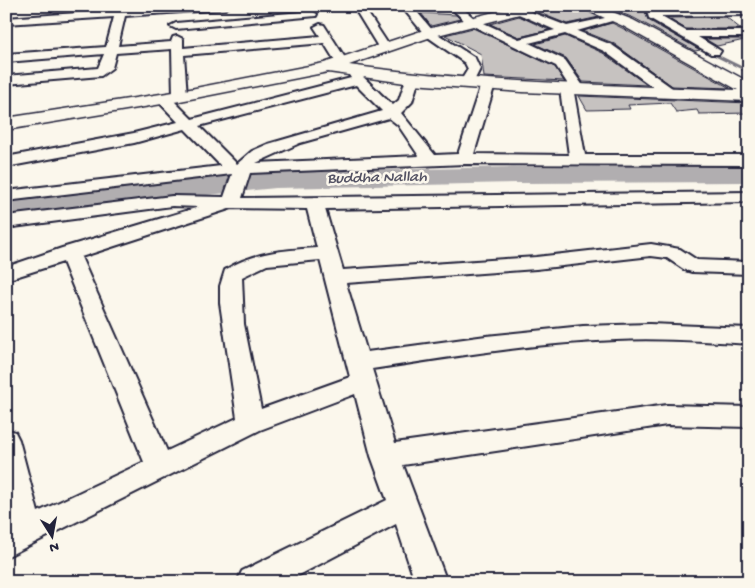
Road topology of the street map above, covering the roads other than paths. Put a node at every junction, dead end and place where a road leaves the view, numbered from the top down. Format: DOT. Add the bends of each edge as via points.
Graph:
graph roads {
  1 [pos="58,6"];
  2 [pos="80,6"];
  3 [pos="225,6"];
  4 [pos="358,6"];
  5 [pos="406,6"];
  6 [pos="454,6"];
  7 [pos="534,6"];
  8 [pos="584,6"];
  9 [pos="509,9"];
  10 [pos="653,9"];
  11 [pos="725,9"];
  12 [pos="176,10"];
  13 [pos="310,10"];
  14 [pos="749,12"];
  15 [pos="120,14"];
  16 [pos="615,17"];
  17 [pos="50,18"];
  18 [pos="749,20"];
  19 [pos="6,21"];
  20 [pos="471,21"];
  21 [pos="661,22"];
  22 [pos="176,26"];
  23 [pos="566,30"];
  24 [pos="429,33"];
  25 [pos="685,34"];
  26 [pos="749,34"];
  27 [pos="327,39"];
  28 [pos="517,43"];
  29 [pos="384,47"];
  30 [pos="178,49"];
  31 [pos="109,50"];
  32 [pos="688,56"];
  33 [pos="12,58"];
  34 [pos="345,70"];
  35 [pos="412,79"];
  36 [pos="6,80"];
  37 [pos="467,82"];
  38 [pos="488,84"];
  39 [pos="749,89"];
  40 [pos="573,90"];
  41 [pos="670,93"];
  42 [pos="749,96"];
  43 [pos="172,97"];
  44 [pos="394,112"];
  45 [pos="6,124"];
  46 [pos="189,125"];
  47 [pos="578,158"];
  48 [pos="464,159"];
  49 [pos="749,160"];
  50 [pos="431,161"];
  51 [pos="6,162"];
  52 [pos="240,170"];
  53 [pos="6,196"];
  54 [pos="749,197"];
  55 [pos="233,198"];
  56 [pos="314,203"];
  57 [pos="6,222"];
  58 [pos="69,252"];
  59 [pos="328,253"];
  60 [pos="749,268"];
  61 [pos="6,274"];
  62 [pos="335,277"];
  63 [pos="749,336"];
  64 [pos="361,371"];
  65 [pos="749,417"];
  66 [pos="251,423"];
  67 [pos="6,440"];
  68 [pos="385,456"];
  69 [pos="160,467"];
  70 [pos="403,506"];
  71 [pos="17,538"];
  72 [pos="253,582"];
  73 [pos="432,582"];
  1 -- 17 [label="street"];
  2 -- 17 [label="street"];
  3 -- 12 [label="street"];
  4 -- 29 [label="street"];
  5 -- 24 [label="street"];
  6 -- 20 [label="street"];
  7 -- 9 [label="street"];
  8 -- 16 [label="street"];
  9 -- 20 [label="street"];
  9 -- 23 [label="street"];
  10 -- 11 [label="street"];
  10 -- 21 [label="street"];
  11 -- 14 [label="street"];
  12 -- 15 [label="street"];
  12 -- 22 [label="street"];
  13 -- 22 [label="street"];
  13 -- 27 [label="street"];
  15 -- 17 [label="street"];
  15 -- 31 [label="street"];
  16 -- 23 [label="street"];
  16 -- 32 [label="street"];
  17 -- 19 [label="street"];
  18 -- 21 [label="street" via="694,18 686,22"];
  20 -- 24 [label="street"];
  20 -- 28 [label="street"];
  21 -- 25 [label="street"];
  22 -- 30 [label="street"];
  23 -- 28 [label="street"];
  23 -- 41 [label="street" via="617,53"];
  24 -- 29 [label="street"];
  24 -- 37 [label="street" via="471,61 474,69"];
  25 -- 26 [label="street"];
  25 -- 32 [label="street" via="710,52"];
  27 -- 30 [label="street"];
  27 -- 34 [label="street"];
  28 -- 40 [label="street" via="566,67"];
  29 -- 34 [label="street"];
  30 -- 31 [label="street"];
  30 -- 43 [label="street"];
  31 -- 33 [label="street"];
  31 -- 36 [label="street" via="106,68 98,73"];
  32 -- 39 [label="street"];
  33 -- 36 [label="street"];
  34 -- 35 [label="street"];
  34 -- 43 [label="street"];
  34 -- 44 [label="street"];
  34 -- 46 [label="street"];
  35 -- 37 [label="street"];
  35 -- 44 [label="street" via="405,102"];
  37 -- 38 [label="street"];
  38 -- 40 [label="street"];
  38 -- 48 [label="street"];
  40 -- 41 [label="street"];
  40 -- 47 [label="street"];
  41 -- 42 [label="street"];
  43 -- 45 [label="street"];
  43 -- 46 [label="street"];
  44 -- 50 [label="street"];
  44 -- 52 [label="street" via="262,152"];
  46 -- 51 [label="street"];
  46 -- 52 [label="street"];
  47 -- 48 [label="street"];
  47 -- 49 [label="street"];
  48 -- 50 [label="street"];
  50 -- 52 [label="street"];
  52 -- 53 [label="street"];
  52 -- 55 [label="street"];
  54 -- 56 [label="street"];
  55 -- 56 [label="street"];
  55 -- 57 [label="street" via="142,204"];
  55 -- 58 [label="street"];
  56 -- 59 [label="street"];
  58 -- 61 [label="street"];
  58 -- 69 [label="street"];
  59 -- 62 [label="street"];
  59 -- 66 [label="street" via="247,265 232,274 232,307"];
  60 -- 62 [label="street" via="692,266 667,251 651,250 536,264"];
  62 -- 64 [label="street"];
  63 -- 64 [label="street" via="668,331 538,338"];
  64 -- 66 [label="street"];
  64 -- 68 [label="street"];
  65 -- 68 [label="street" via="667,415"];
  66 -- 69 [label="street"];
  67 -- 71 [label="street"];
  68 -- 70 [label="street"];
  69 -- 71 [label="street"];
  70 -- 72 [label="street"];
  70 -- 73 [label="street"];
}
